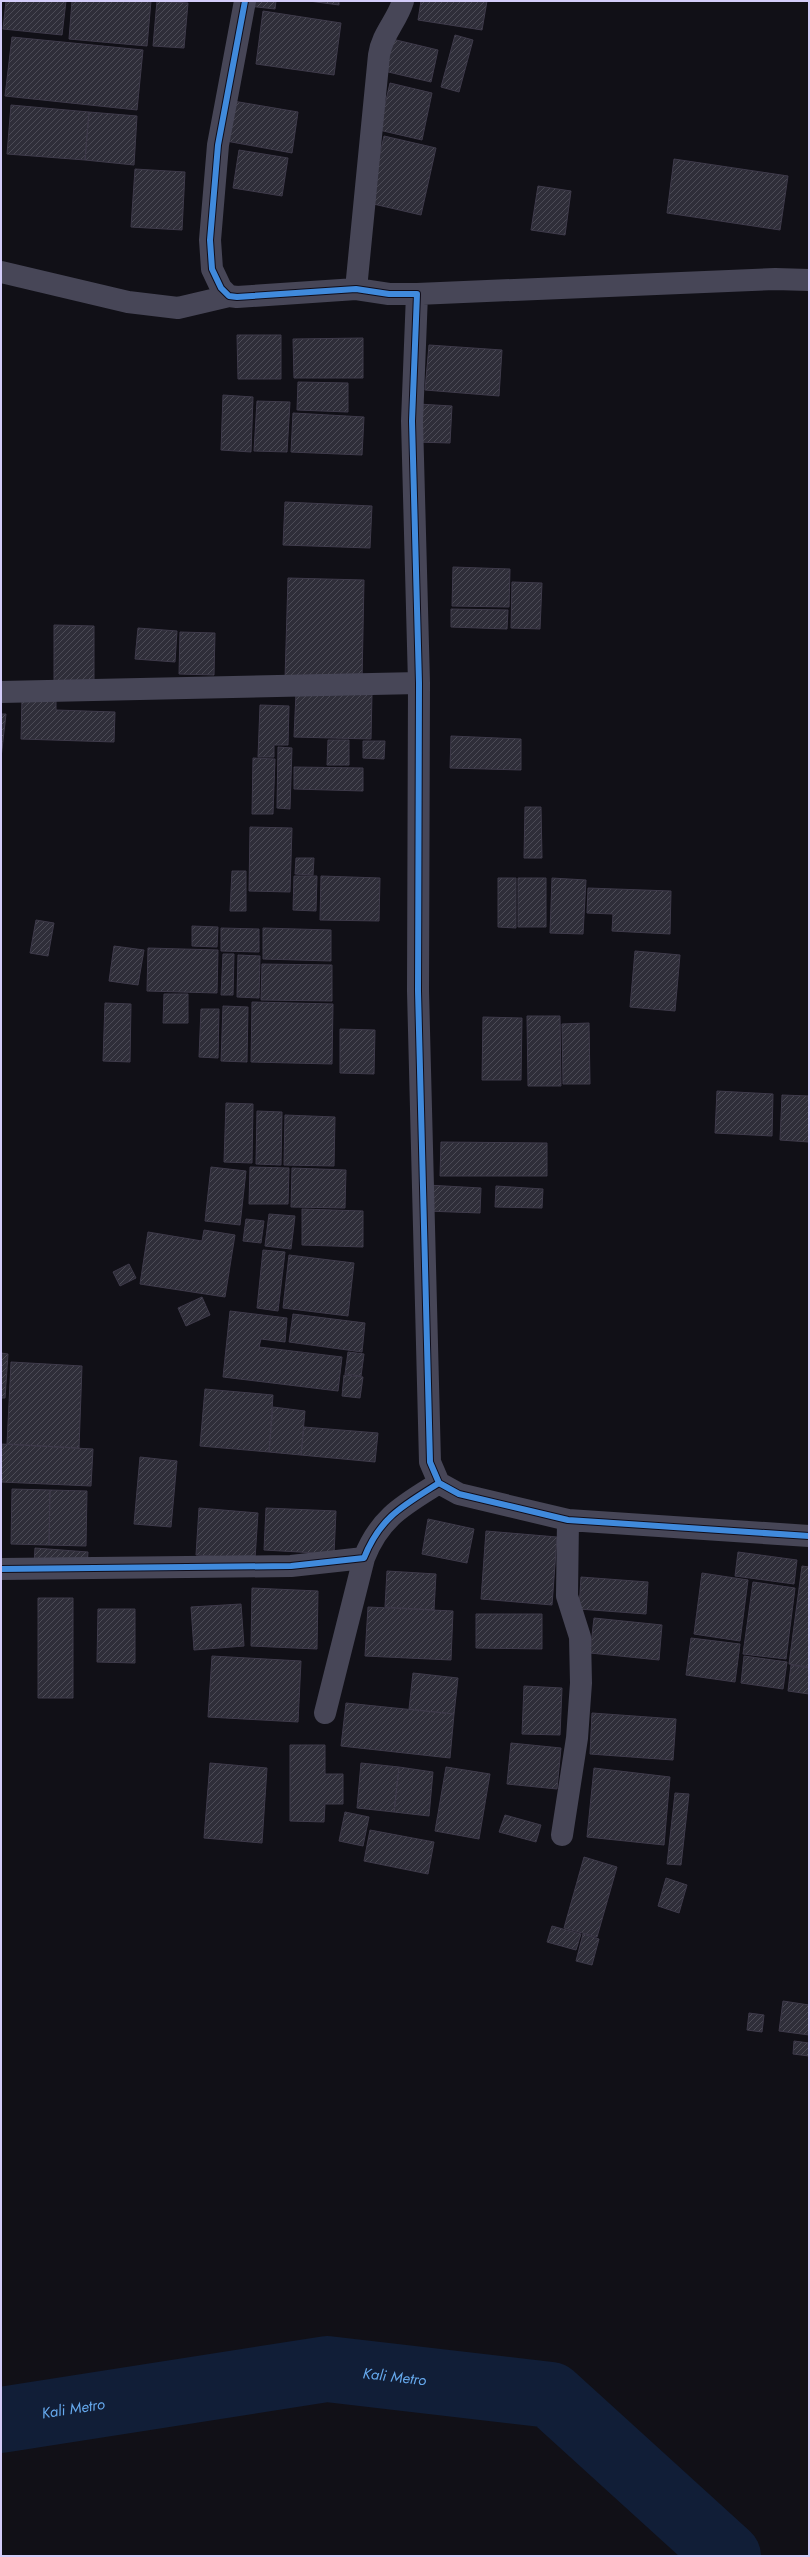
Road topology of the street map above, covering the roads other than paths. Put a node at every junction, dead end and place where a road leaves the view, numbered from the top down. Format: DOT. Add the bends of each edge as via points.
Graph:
graph roads {
  1 [pos="245,1"];
  2 [pos="403,1"];
  3 [pos="1,272"];
  4 [pos="809,280"];
  5 [pos="356,289"];
  6 [pos="418,294"];
  7 [pos="229,296"];
  8 [pos="419,683"];
  9 [pos="1,692"];
  10 [pos="439,1483"];
  11 [pos="568,1520"];
  12 [pos="809,1536"];
  13 [pos="364,1558"];
  14 [pos="1,1569"];
  15 [pos="325,1713"];
  16 [pos="562,1835"];
  1 -- 7 [label="street" via="218,145 210,240 212,269 221,288"];
  2 -- 5 [label="street" via="400,12 381,42"];
  3 -- 7 [label="street" via="128,302 178,308"];
  4 -- 6 [label="street" via="775,279"];
  5 -- 6 [label="street" via="389,294"];
  5 -- 7 [label="street" via="256,297"];
  6 -- 8 [label="street" via="412,421"];
  8 -- 9 [label="street"];
  8 -- 10 [label="street" via="418,991 428,1398 430,1462"];
  10 -- 11 [label="street" via="459,1494"];
  10 -- 13 [label="street" via="393,1512 370,1543"];
  11 -- 12 [label="street"];
  11 -- 16 [label="street" via="567,1596 580,1637 581,1683 577,1738"];
  13 -- 14 [label="street" via="291,1566"];
  13 -- 15 [label="street"];
}
